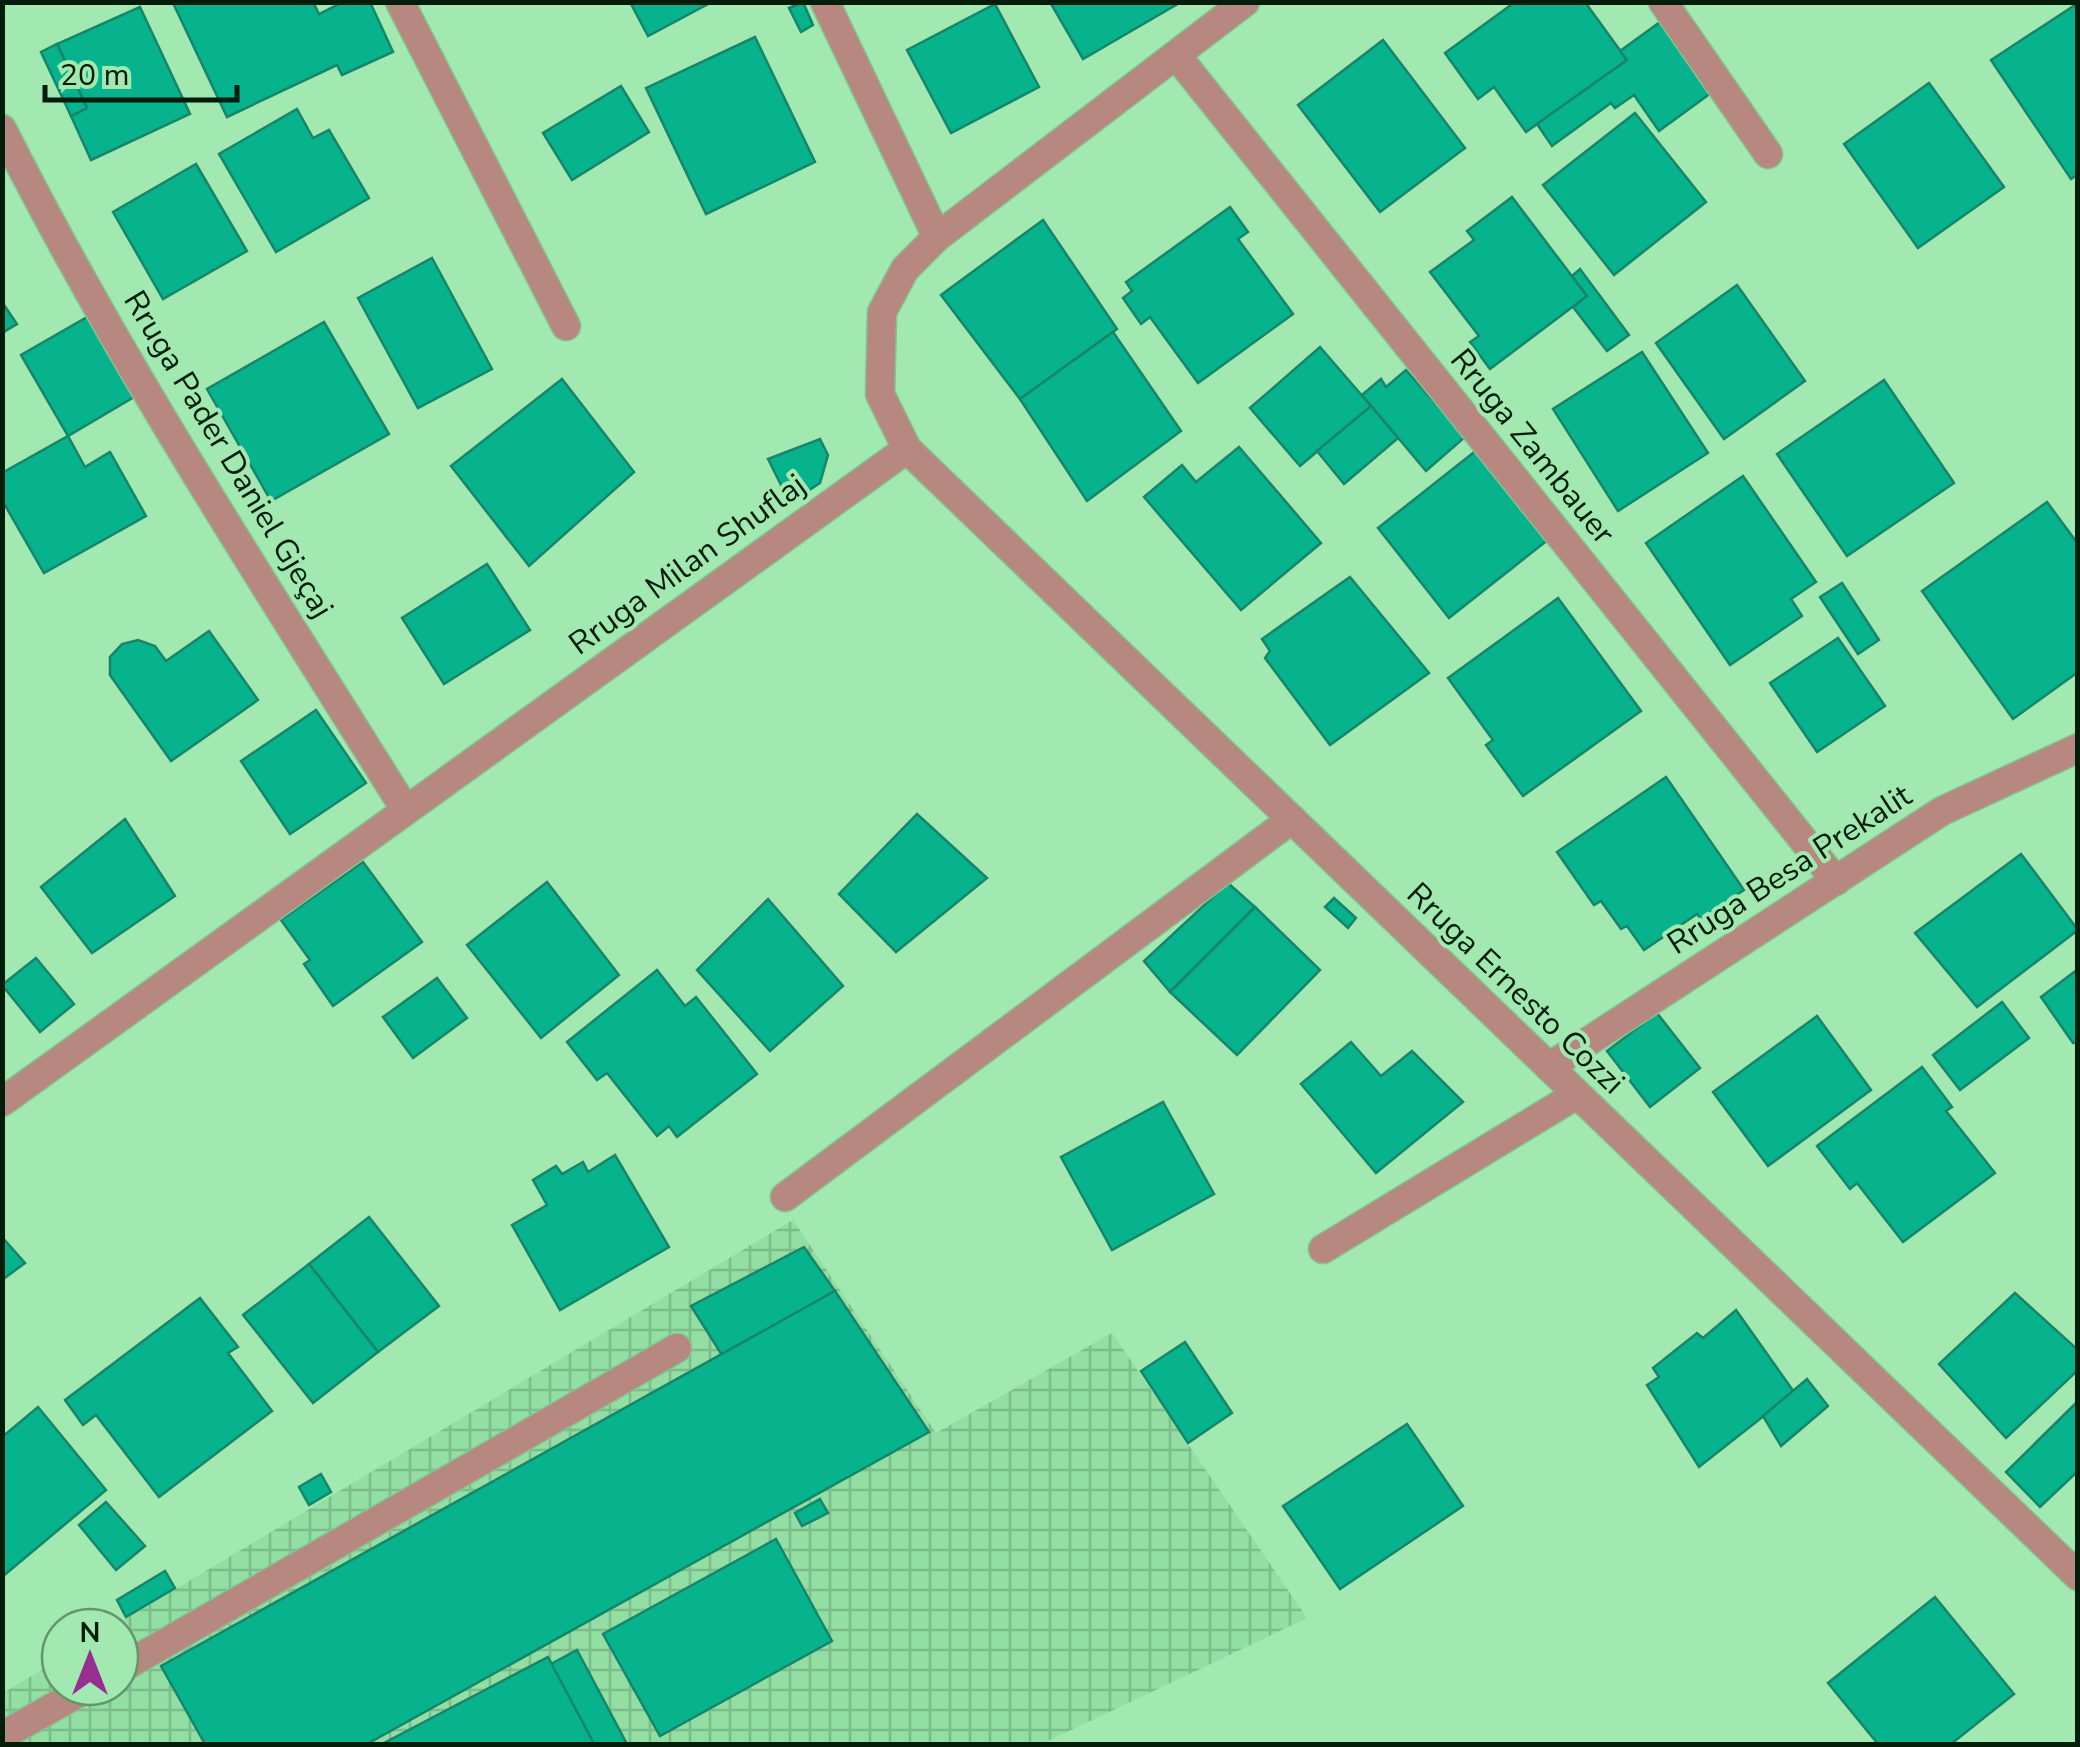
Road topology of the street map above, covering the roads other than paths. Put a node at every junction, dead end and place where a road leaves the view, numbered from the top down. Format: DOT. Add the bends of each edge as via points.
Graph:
graph roads {
  1 [pos="400,2"];
  2 [pos="825,2"];
  3 [pos="1245,2"];
  4 [pos="1664,2"];
  5 [pos="1176,55"];
  6 [pos="2,128"];
  7 [pos="1768,154"];
  8 [pos="937,238"];
  9 [pos="566,326"];
  10 [pos="907,449"];
  11 [pos="2078,748"];
  12 [pos="406,809"];
  13 [pos="1292,819"];
  14 [pos="1836,881"];
  15 [pos="1549,1068"];
  16 [pos="1576,1095"];
  17 [pos="2,1102"];
  18 [pos="786,1196"];
  19 [pos="1323,1249"];
  20 [pos="676,1348"];
  21 [pos="2078,1576"];
  22 [pos="140,1657"];
  23 [pos="53,1707"];
  24 [pos="2,1736"];
  1 -- 9 [label="street"];
  2 -- 8 [label="street"];
  3 -- 5 [label="street"];
  4 -- 7 [label="street"];
  5 -- 8 [label="street"];
  5 -- 14 [label="street, Rruga Zambauer"];
  6 -- 12 [label="street, Rruga Pader Daniel Gjeçaj" via="60,242"];
  8 -- 10 [label="street" via="906,270 882,312 880,394"];
  10 -- 12 [label="street, Rruga Milan Shuflaj"];
  10 -- 13 [label="street, Rruga Ernesto Cozzi"];
  11 -- 14 [label="street, Rruga Besa Prekalit" via="1942,812"];
  12 -- 17 [label="street, Rruga Milan Shuflaj"];
  13 -- 15 [label="street, Rruga Ernesto Cozzi"];
  13 -- 18 [label="street"];
  14 -- 15 [label="street, Rruga Besa Prekalit"];
  15 -- 16 [label="street, Rruga Ernesto Cozzi"];
  16 -- 19 [label="street"];
  16 -- 21 [label="street, Rruga Ernesto Cozzi"];
  20 -- 22 [label="street"];
  23 -- 24 [label="street"];
}
